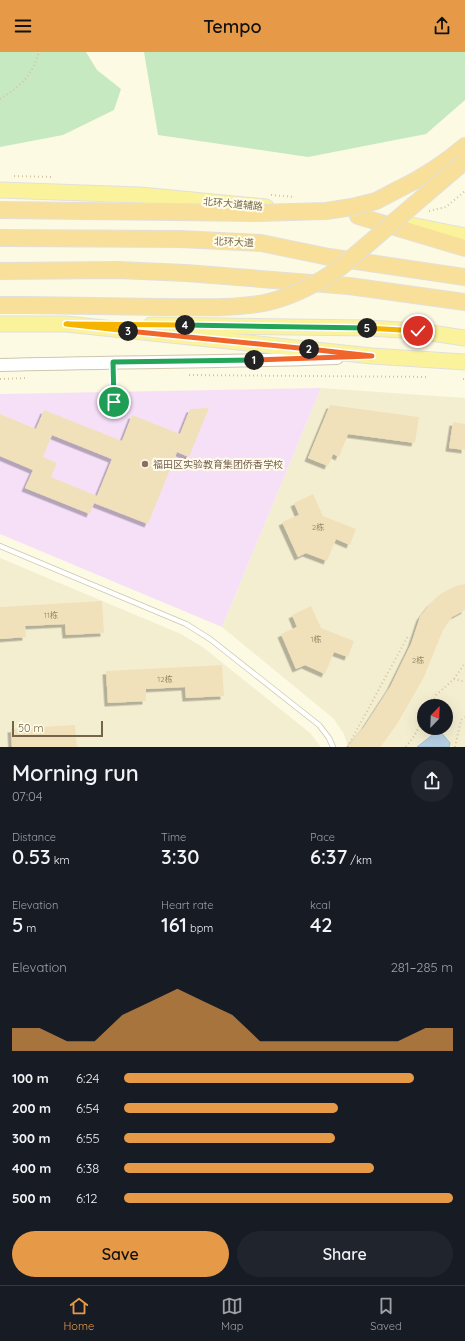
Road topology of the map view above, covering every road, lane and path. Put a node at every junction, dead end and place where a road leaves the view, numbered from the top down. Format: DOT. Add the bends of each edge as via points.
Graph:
graph roads {
  1 [pos="39,52"];
  2 [pos="0,99"];
  3 [pos="465,146"];
  4 [pos="465,161"];
  5 [pos="0,190"];
  6 [pos="0,210"];
  7 [pos="358,216"];
  8 [pos="465,236"];
  9 [pos="0,238"];
  10 [pos="465,248"];
  11 [pos="0,271"];
  12 [pos="465,277"];
  13 [pos="465,302"];
  14 [pos="0,305"];
  15 [pos="0,324"];
  16 [pos="66,324"];
  17 [pos="465,338"];
  18 [pos="372,356"];
  19 [pos="113,362"];
  20 [pos="465,362"];
  21 [pos="0,365"];
  22 [pos="184,375"];
  23 [pos="429,377"];
  24 [pos="114,402"];
  25 [pos="0,546"];
  26 [pos="408,636"];
  27 [pos="465,663"];
  28 [pos="454,679"];
  29 [pos="465,682"];
  30 [pos="434,699"];
  31 [pos="465,717"];
  32 [pos="461,720"];
  33 [pos="465,721"];
  34 [pos="417,731"];
  35 [pos="333,747"];
  36 [pos="348,747"];
  37 [pos="406,747"];
  38 [pos="455,747"];
  1 -- 2 [label="path" via="28,77"];
  3 -- 6 [label="highway, bridge" via="429,173 376,201 319,212"];
  4 -- 14 [label="highway, bridge" via="341,267 319,282 289,295 242,306"];
  5 -- 7 [label="main road, 北环大道辅路" via="140,195"];
  7 -- 8 [label="main road, 北环大道辅路"];
  7 -- 10 [label="highway"];
  9 -- 12 [label="highway, 北环大道" via="180,239 261,243 329,258"];
  11 -- 13 [label="highway" via="118,270 186,273 349,286"];
  15 -- 16 [label="main road"];
  16 -- 17 [label="main road" via="368,328 418,331"];
  16 -- 18 [label="main road"];
  18 -- 19 [label="street"];
  18 -- 20 [label="main road"];
  19 -- 21 [label="street"];
  19 -- 24 [label="lane"];
  22 -- 23 [label="path"];
  25 -- 35 [label="lane" via="186,624 210,639 319,726"];
  26 -- 36 [label="path"];
  27 -- 28 [label="path"];
  28 -- 29 [label="path"];
  28 -- 30 [label="path"];
  31 -- 32 [label="path"];
  32 -- 33 [label="path"];
  32 -- 38 [label="path"];
  34 -- 37 [label="path"];
}
